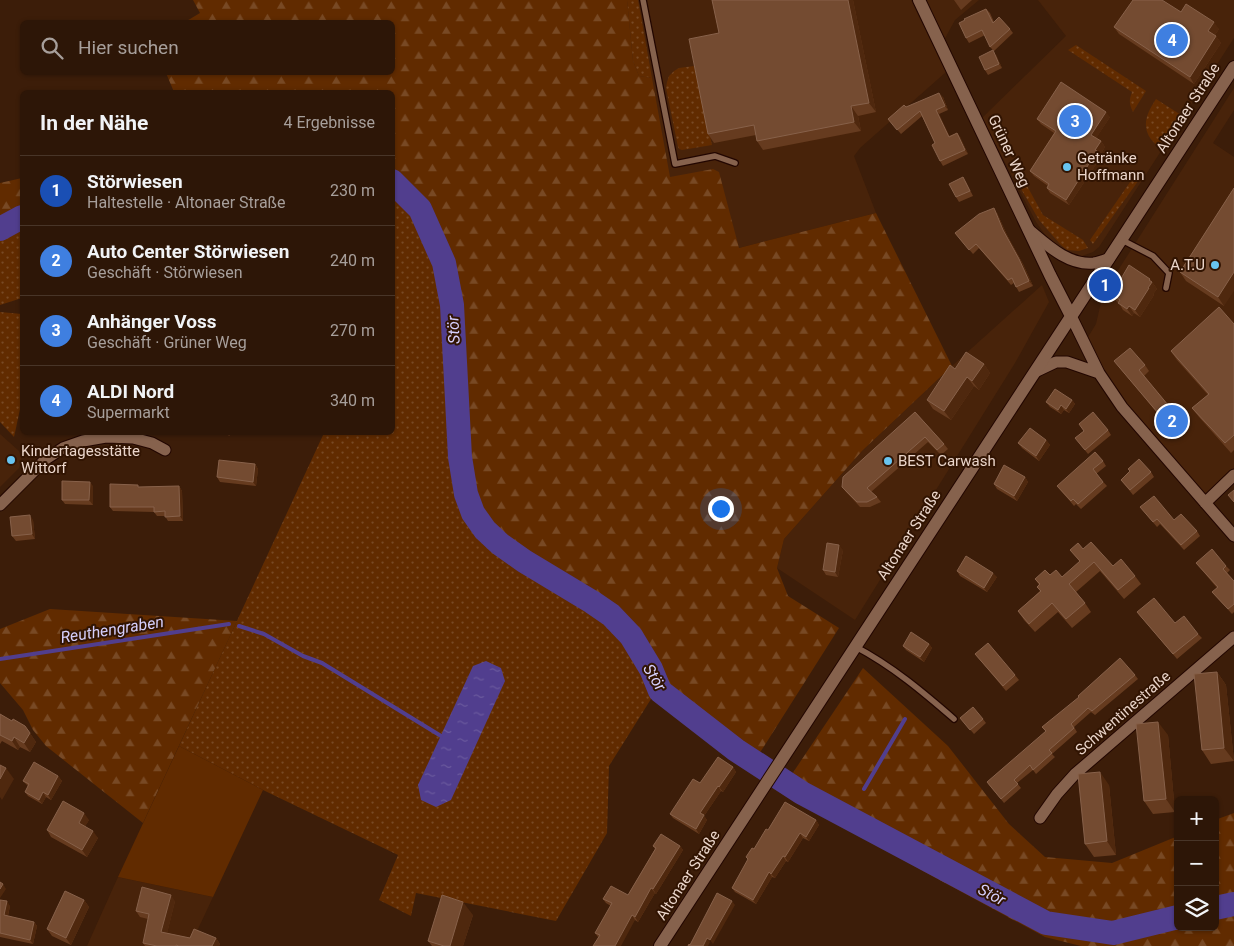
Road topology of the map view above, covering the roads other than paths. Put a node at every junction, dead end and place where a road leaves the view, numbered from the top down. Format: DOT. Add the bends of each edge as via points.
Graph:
graph roads {
  1 [pos="643,0"];
  2 [pos="919,0"];
  3 [pos="1234,67"];
  4 [pos="734,163"];
  5 [pos="1028,229"];
  6 [pos="1122,240"];
  7 [pos="1109,259"];
  8 [pos="1166,288"];
  9 [pos="1071,316"];
  10 [pos="1035,372"];
  11 [pos="1099,373"];
  12 [pos="165,450"];
  13 [pos="1234,475"];
  14 [pos="1205,502"];
  15 [pos="0,505"];
  16 [pos="1234,536"];
  17 [pos="1234,638"];
  18 [pos="856,646"];
  19 [pos="954,719"];
  20 [pos="1040,818"];
  21 [pos="660,946"];
  1 -- 4 [label="lane" via="675,164 715,156"];
  2 -- 5 [label="main road, Grüner Weg"];
  3 -- 6 [label="main road, Altonaer Straße"];
  5 -- 7 [label="street" via="1058,253 1078,262"];
  5 -- 9 [label="main road, Grüner Weg"];
  6 -- 7 [label="main road, Altonaer Straße"];
  6 -- 8 [label="lane" via="1153,256 1169,273"];
  7 -- 9 [label="main road, Altonaer Straße"];
  9 -- 10 [label="main road, Altonaer Straße"];
  9 -- 11 [label="street"];
  10 -- 11 [label="street" via="1056,362 1068,362"];
  10 -- 18 [label="main road, Altonaer Straße"];
  11 -- 14 [label="street" via="1122,407"];
  12 -- 15 [label="street" via="133,438 106,437 83,441 46,459"];
  13 -- 14 [label="street"];
  14 -- 16 [label="street"];
  17 -- 20 [label="street, Schwentinestraße" via="1075,774"];
  18 -- 19 [label="lane" via="920,689"];
  18 -- 21 [label="main road, Altonaer Straße"];
}
